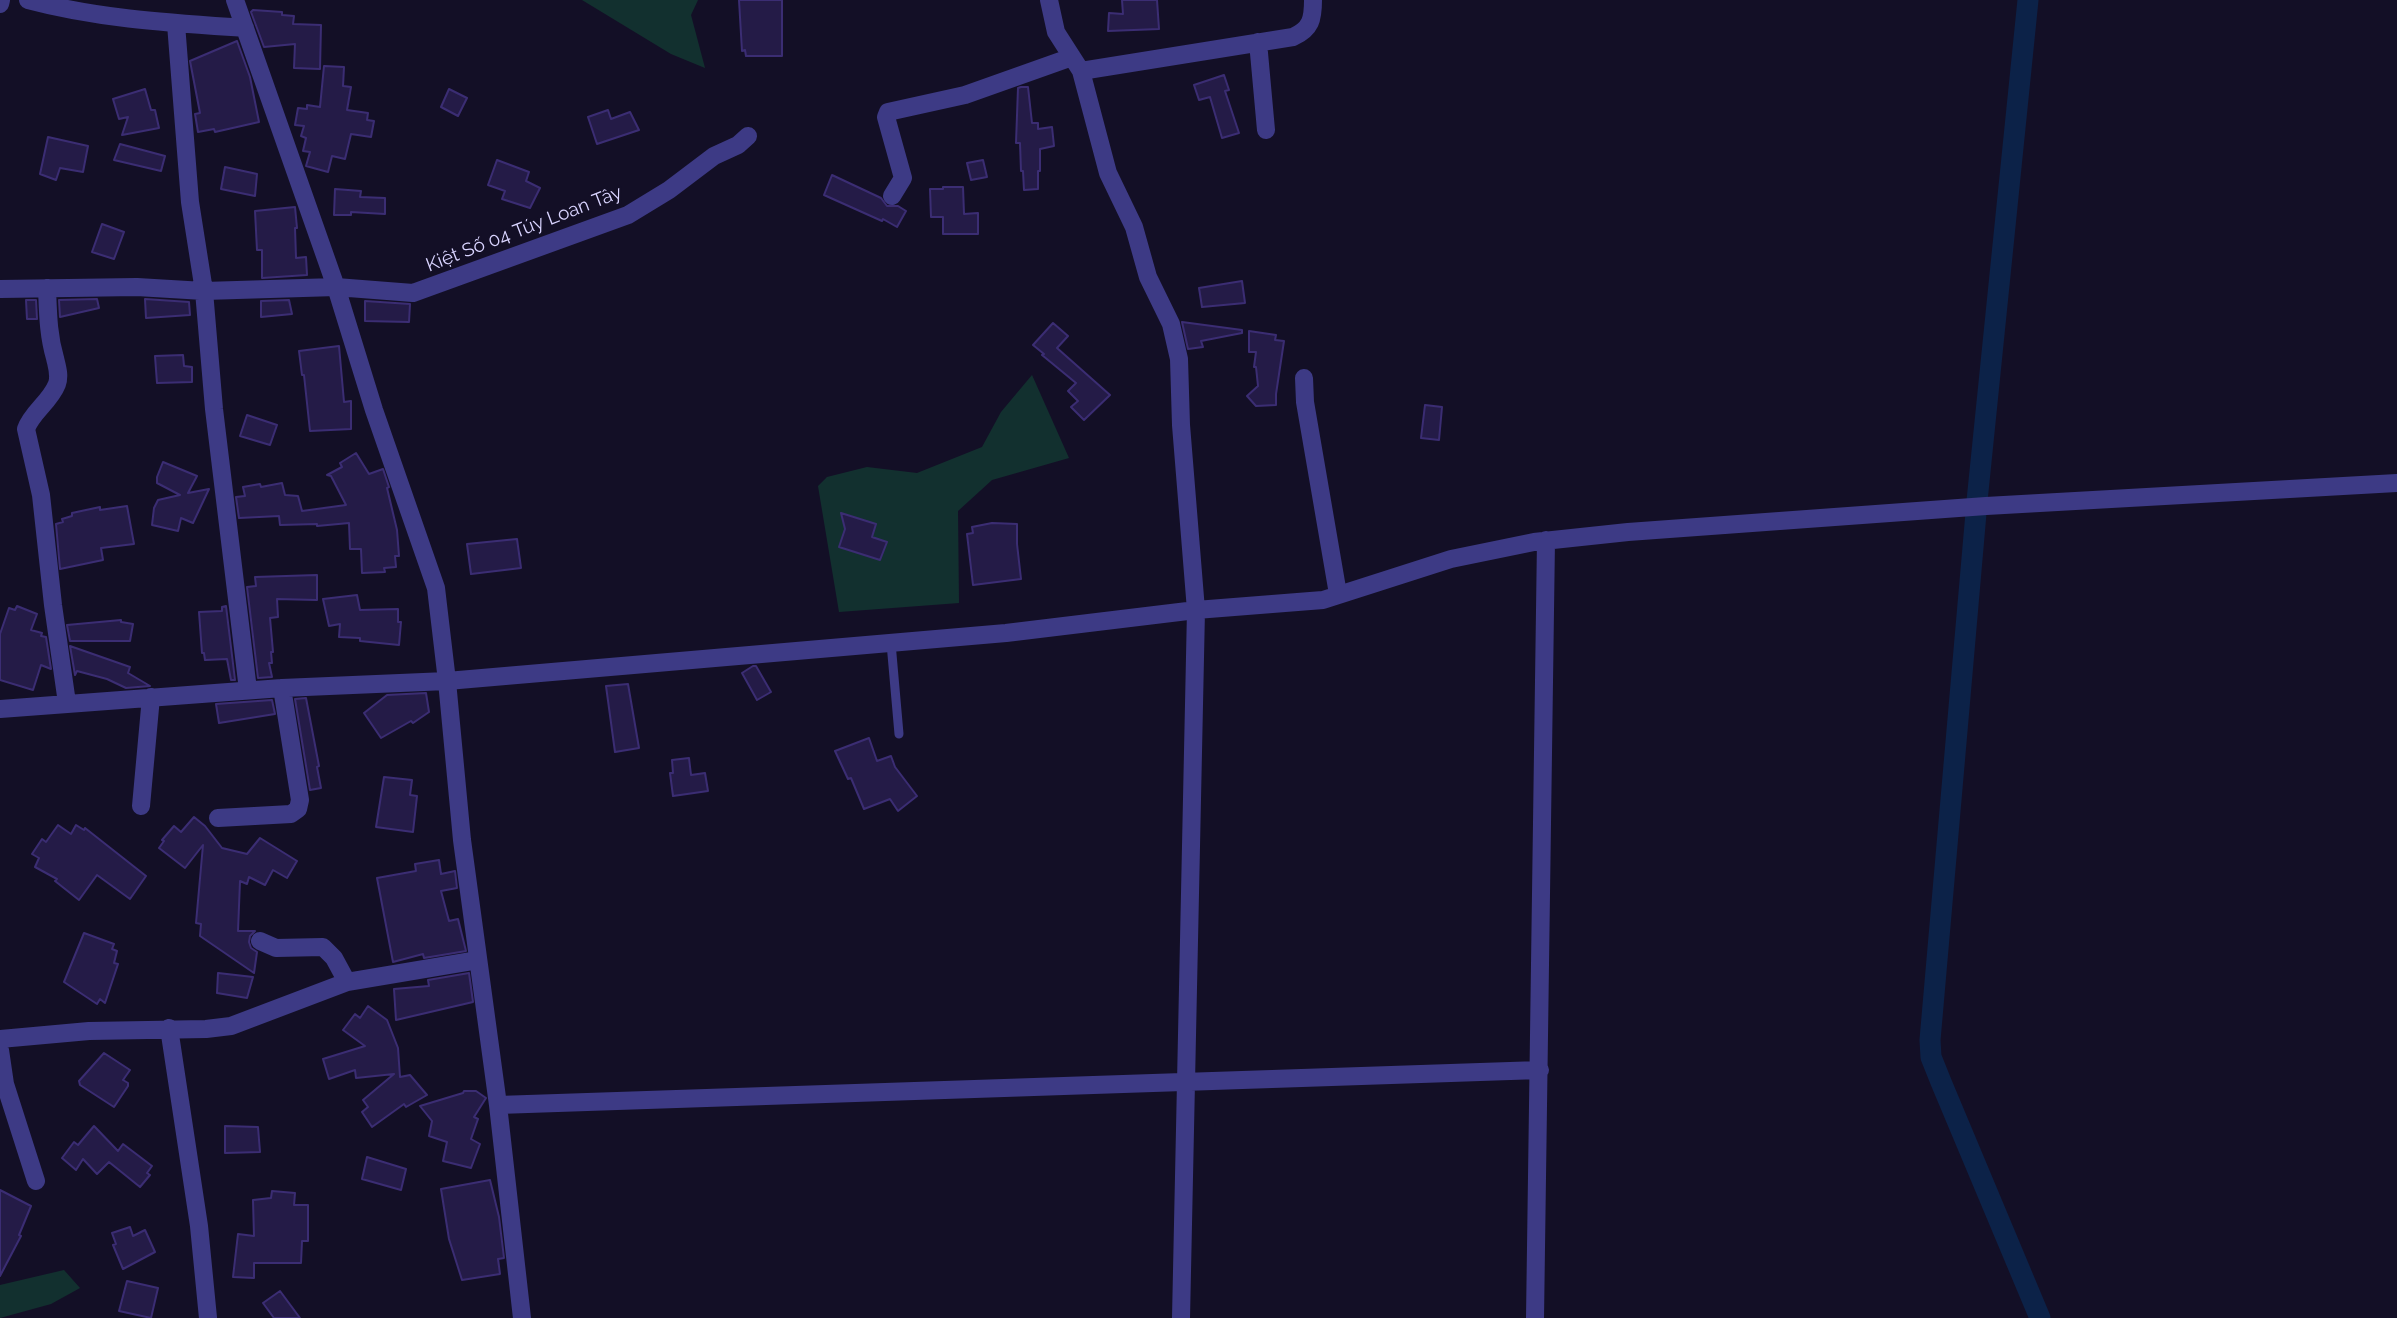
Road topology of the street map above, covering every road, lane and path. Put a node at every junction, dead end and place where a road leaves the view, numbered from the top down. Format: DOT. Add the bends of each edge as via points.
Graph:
graph roads {
  1 [pos="28,0"];
  2 [pos="235,0"];
  3 [pos="1049,0"];
  4 [pos="1313,0"];
  5 [pos="176,24"];
  6 [pos="245,28"];
  7 [pos="1258,42"];
  8 [pos="1077,64"];
  9 [pos="1266,130"];
  10 [pos="748,136"];
  11 [pos="892,196"];
  12 [pos="335,286"];
  13 [pos="47,288"];
  14 [pos="0,289"];
  15 [pos="204,291"];
  16 [pos="1304,378"];
  17 [pos="2397,483"];
  18 [pos="1546,540"];
  19 [pos="1338,594"];
  20 [pos="1196,610"];
  21 [pos="891,643"];
  22 [pos="447,681"];
  23 [pos="282,688"];
  24 [pos="248,690"];
  25 [pos="151,697"];
  26 [pos="67,703"];
  27 [pos="0,709"];
  28 [pos="898,734"];
  29 [pos="141,806"];
  30 [pos="218,818"];
  31 [pos="260,942"];
  32 [pos="478,960"];
  33 [pos="347,982"];
  34 [pos="169,1028"];
  35 [pos="0,1039"];
  36 [pos="0,1050"];
  37 [pos="1540,1070"];
  38 [pos="1186,1081"];
  39 [pos="498,1105"];
  40 [pos="36,1181"];
  41 [pos="208,1318"];
  42 [pos="522,1318"];
  43 [pos="1181,1318"];
  44 [pos="1535,1318"];
  1 -- 5 [label="street" via="71,12"];
  2 -- 6 [label="street"];
  3 -- 8 [label="street" via="1056,32"];
  4 -- 7 [label="street" via="1313,14 1303,33"];
  5 -- 6 [label="street"];
  5 -- 15 [label="street" via="190,202"];
  6 -- 12 [label="street"];
  7 -- 8 [label="street"];
  7 -- 9 [label="street"];
  8 -- 11 [label="street" via="888,112 903,178"];
  8 -- 20 [label="street" via="1108,173 1134,227 1148,277 1171,324 1179,359"];
  10 -- 12 [label="street, Kiệt Số 04 Túy Loan Tây" via="616,220 413,293"];
  12 -- 15 [label="street, Kiệt Số 04 Túy Loan Tây"];
  12 -- 22 [label="street" via="436,588"];
  13 -- 14 [label="street, Kiệt Số 04 Túy Loan Tây"];
  13 -- 15 [label="street, Kiệt Số 04 Túy Loan Tây" via="137,286"];
  13 -- 26 [label="street" via="49,337 58,382 26,429 41,495"];
  15 -- 24 [label="street"];
  16 -- 19 [label="street"];
  17 -- 18 [label="street" via="1965,507"];
  18 -- 19 [label="street" via="1451,559"];
  18 -- 37 [label="street"];
  19 -- 20 [label="street" via="1324,600"];
  20 -- 21 [label="street"];
  20 -- 38 [label="street"];
  21 -- 22 [label="street"];
  21 -- 28 [label="lane"];
  22 -- 23 [label="street"];
  22 -- 32 [label="street"];
  23 -- 24 [label="street"];
  23 -- 30 [label="street" via="298,809 291,814"];
  24 -- 25 [label="street"];
  25 -- 26 [label="street"];
  25 -- 29 [label="street"];
  26 -- 27 [label="street"];
  31 -- 33 [label="street" via="276,948 323,947"];
  32 -- 33 [label="street"];
  32 -- 39 [label="street"];
  33 -- 34 [label="street" via="232,1026"];
  34 -- 35 [label="street"];
  34 -- 41 [label="street" via="200,1226"];
  36 -- 40 [label="street" via="5,1084"];
  37 -- 38 [label="street"];
  37 -- 44 [label="street"];
  38 -- 39 [label="street"];
  38 -- 43 [label="street"];
  39 -- 42 [label="street"];
}
